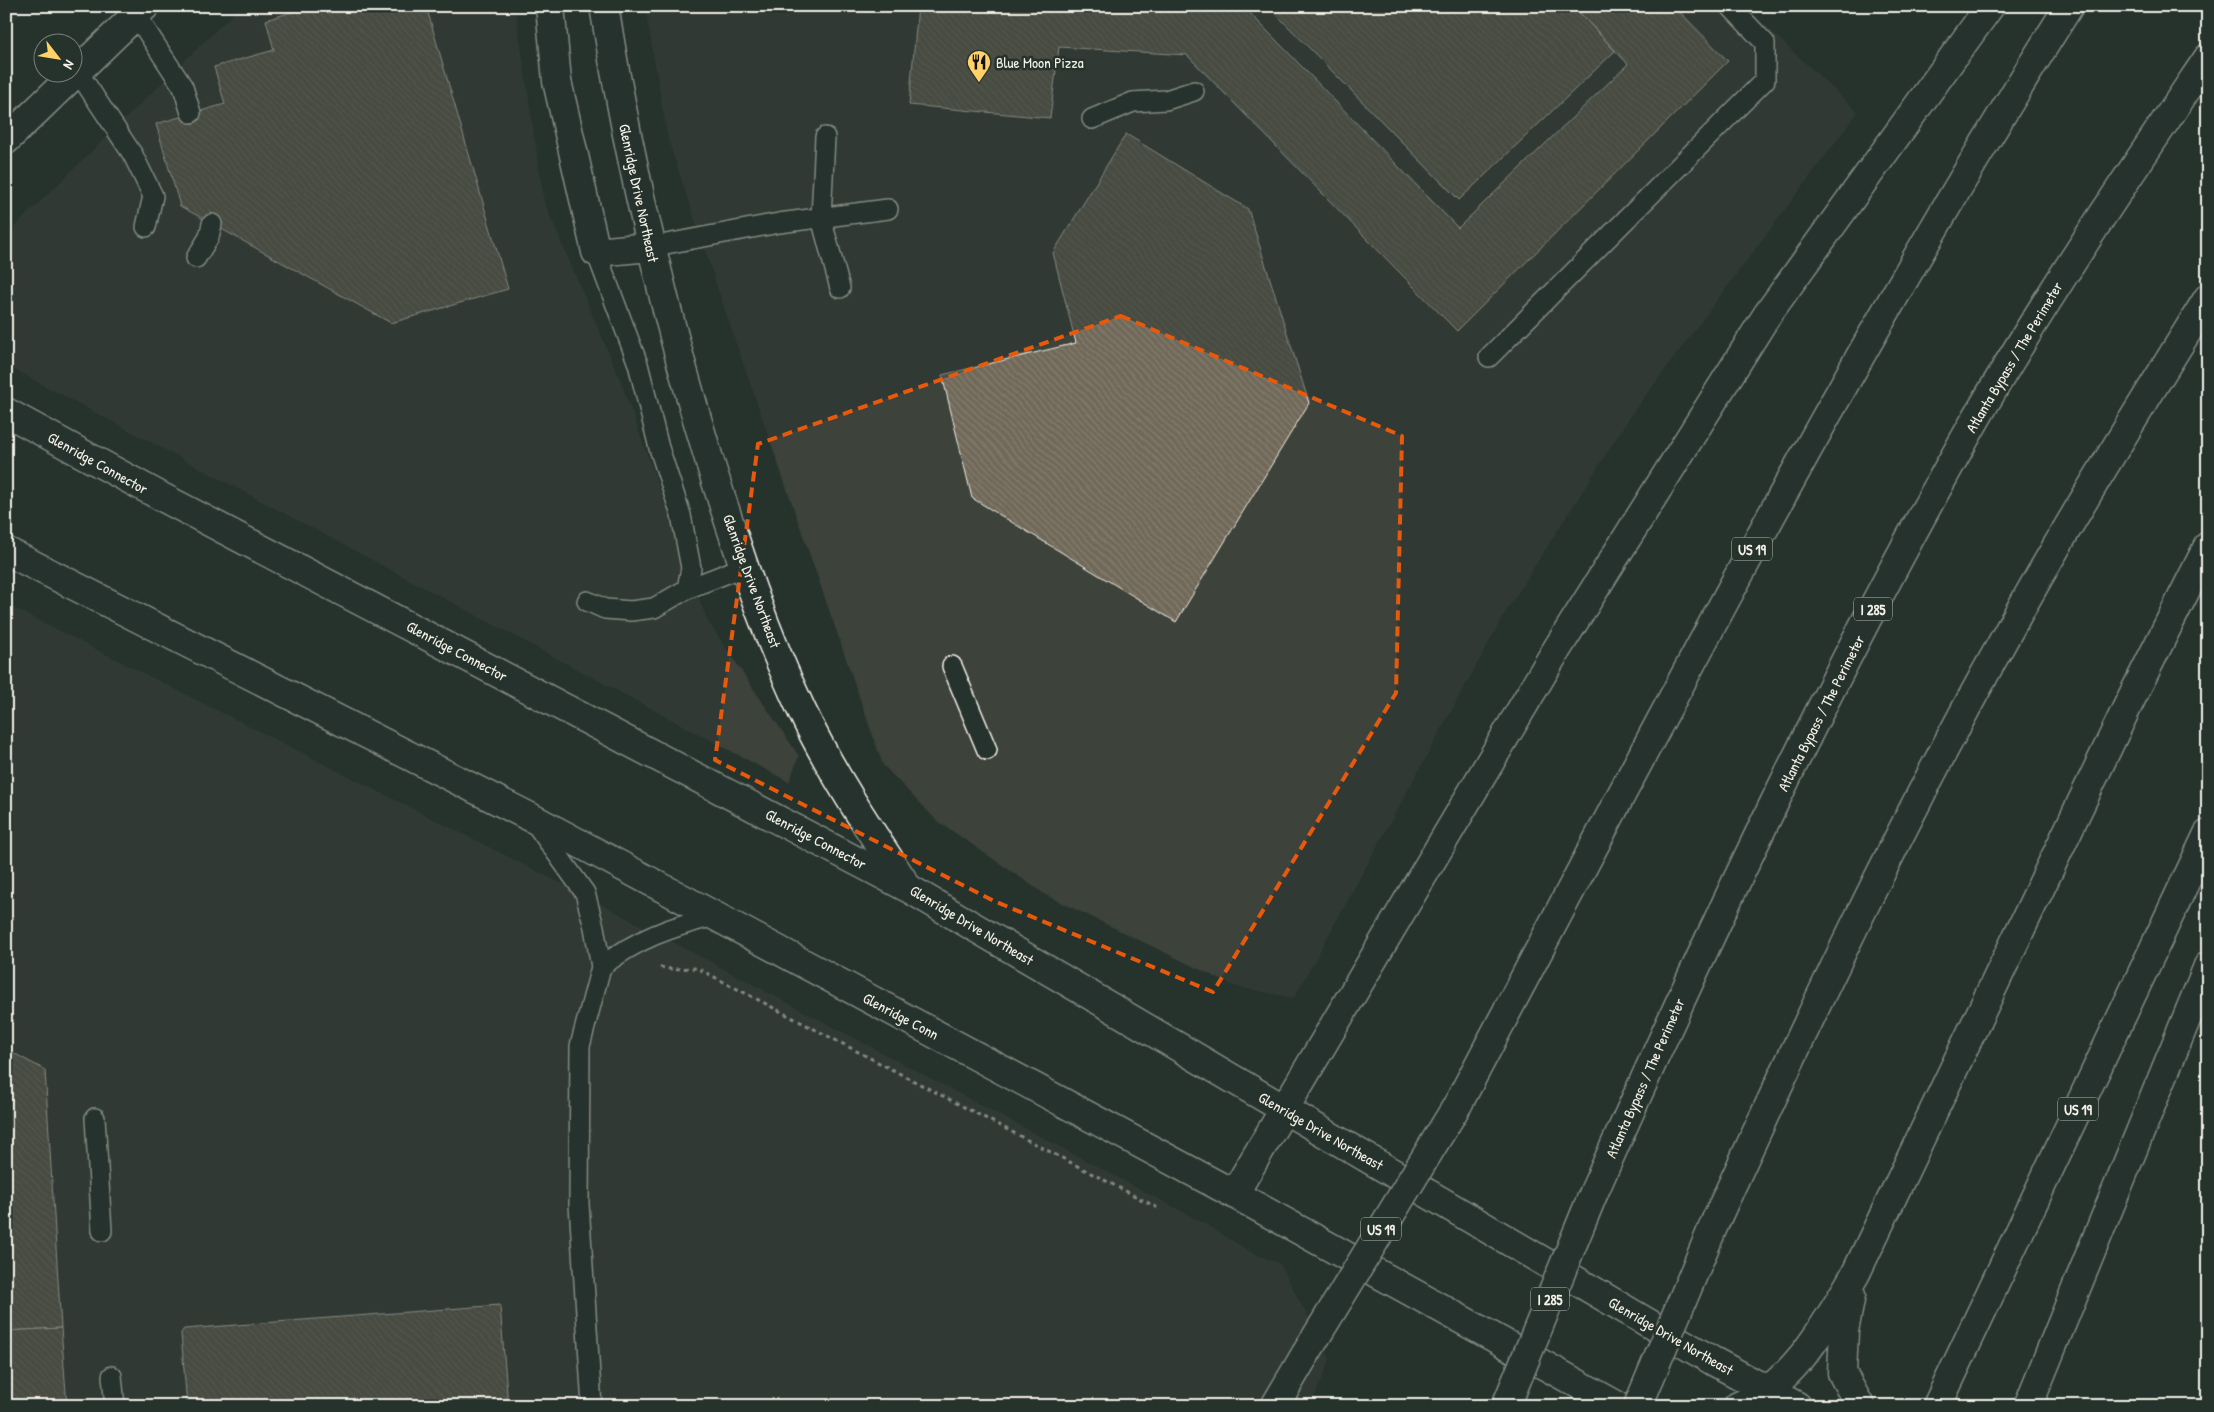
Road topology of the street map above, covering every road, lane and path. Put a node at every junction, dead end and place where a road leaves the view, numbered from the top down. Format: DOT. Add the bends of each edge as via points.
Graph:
graph roads {
  1 [pos="550,6"];
  2 [pos="604,6"];
  3 [pos="1730,6"];
  4 [pos="1990,6"];
  5 [pos="2069,6"];
  6 [pos="140,10"];
  7 [pos="2208,58"];
  8 [pos="82,68"];
  9 [pos="82,78"];
  10 [pos="67,82"];
  11 [pos="1194,90"];
  12 [pos="191,114"];
  13 [pos="1092,119"];
  14 [pos="825,137"];
  15 [pos="6,140"];
  16 [pos="888,209"];
  17 [pos="821,218"];
  18 [pos="212,224"];
  19 [pos="146,227"];
  20 [pos="650,247"];
  21 [pos="596,252"];
  22 [pos="196,258"];
  23 [pos="840,288"];
  24 [pos="2208,298"];
  25 [pos="1489,357"];
  26 [pos="6,412"];
  27 [pos="2208,546"];
  28 [pos="6,550"];
  29 [pos="743,567"];
  30 [pos="687,588"];
  31 [pos="587,601"];
  32 [pos="952,666"];
  33 [pos="987,750"];
  34 [pos="532,818"];
  35 [pos="2208,834"];
  36 [pos="908,888"];
  37 [pos="714,916"];
  38 [pos="622,950"];
  39 [pos="2208,966"];
  40 [pos="601,967"];
  41 [pos="1283,1110"];
  42 [pos="95,1118"];
  43 [pos="1234,1194"];
  44 [pos="1158,1208"];
  45 [pos="102,1231"];
  46 [pos="1856,1273"];
  47 [pos="112,1376"];
  48 [pos="1767,1390"];
  49 [pos="1942,1394"];
  50 [pos="115,1406"];
  51 [pos="592,1406"];
  52 [pos="1275,1406"];
  53 [pos="1506,1406"];
  54 [pos="1618,1406"];
  55 [pos="1638,1406"];
  56 [pos="1738,1406"];
  57 [pos="1797,1406"];
  58 [pos="1860,1406"];
  59 [pos="2028,1406"];
  1 -- 21 [label="main road" via="556,81"];
  2 -- 20 [label="main road, Glenridge Drive Northeast" via="617,88"];
  3 -- 25 [label="lane" via="1765,43 1765,80"];
  4 -- 41 [label="main road" via="1767,315 1557,649"];
  5 -- 52 [label="main road, US 19, bridge" via="1931,230 1770,514 1458,1104"];
  6 -- 8 [label="main road"];
  6 -- 12 [label="lane" via="183,87"];
  7 -- 53 [label="main road, Atlanta Bypass / The Perimeter / I 285, bridge" via="2059,283 1974,423 1886,582 1694,967 1594,1192"];
  9 -- 19 [label="lane" via="133,155 153,196"];
  10 -- 15 [label="main road"];
  11 -- 13 [label="lane" via="1166,100 1133,102"];
  14 -- 17 [label="lane"];
  16 -- 17 [label="lane"];
  17 -- 20 [label="lane"];
  17 -- 23 [label="lane"];
  18 -- 22 [label="lane" via="209,237"];
  20 -- 21 [label="main road"];
  20 -- 29 [label="main road, Glenridge Drive Northeast" via="691,402"];
  21 -- 30 [label="lane" via="638,364 659,448 681,515 692,568"];
  24 -- 55 [label="main road, bridge" via="2003,640 1902,830 1814,1008 1716,1220"];
  26 -- 36 [label="main road, Glenridge Connector"];
  27 -- 46 [label="main road" via="2130,701"];
  28 -- 34 [label="main road"];
  29 -- 30 [label="lane"];
  29 -- 36 [label="main road, Glenridge Drive Northeast" via="802,712 854,807"];
  30 -- 31 [label="lane" via="654,608 631,611 605,609"];
  32 -- 33 [label="lane"];
  34 -- 37 [label="main road"];
  34 -- 40 [label="lane" via="585,893"];
  35 -- 49 [label="main road, US 19"];
  36 -- 41 [label="main road, Glenridge Drive Northeast"];
  37 -- 38 [label="lane" via="672,926"];
  37 -- 43 [label="main road, Glenridge Conn"];
  38 -- 40 [label="lane"];
  38 -- 44 [label="path" via="649,965 670,969 698,968"];
  39 -- 59 [label="main road"];
  40 -- 51 [label="lane" via="580,1046 579,1204"];
  41 -- 43 [label="main road"];
  41 -- 48 [label="main road, Glenridge Drive Northeast"];
  42 -- 45 [label="lane"];
  43 -- 54 [label="main road"];
  46 -- 48 [label="main road" via="1822,1331 1798,1362"];
  46 -- 58 [label="main road" via="1844,1331 1842,1373"];
  47 -- 50 [label="lane"];
  48 -- 56 [label="main road"];
  48 -- 57 [label="main road, Glenridge Drive Northeast"];
}
